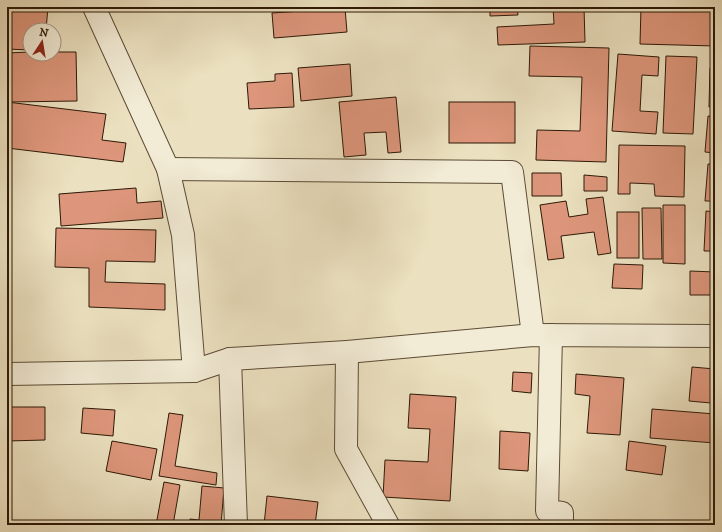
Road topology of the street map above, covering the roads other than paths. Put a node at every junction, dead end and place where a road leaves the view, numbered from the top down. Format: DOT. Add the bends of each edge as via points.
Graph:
graph roads {
  1 [pos="94,7"];
  2 [pos="168,169"];
  3 [pos="542,335"];
  4 [pos="715,336"];
  5 [pos="347,352"];
  6 [pos="230,359"];
  7 [pos="194,371"];
  8 [pos="7,374"];
  9 [pos="236,525"];
  10 [pos="388,525"];
  11 [pos="562,525"];
  1 -- 2 [label="street"];
  2 -- 3 [label="street" via="512,172"];
  2 -- 7 [label="street" via="183,235"];
  3 -- 4 [label="street"];
  3 -- 5 [label="street"];
  3 -- 11 [label="street" via="547,511 562,513"];
  5 -- 6 [label="street"];
  5 -- 10 [label="street" via="346,449"];
  6 -- 7 [label="street"];
  6 -- 9 [label="street"];
  7 -- 8 [label="street"];
}
